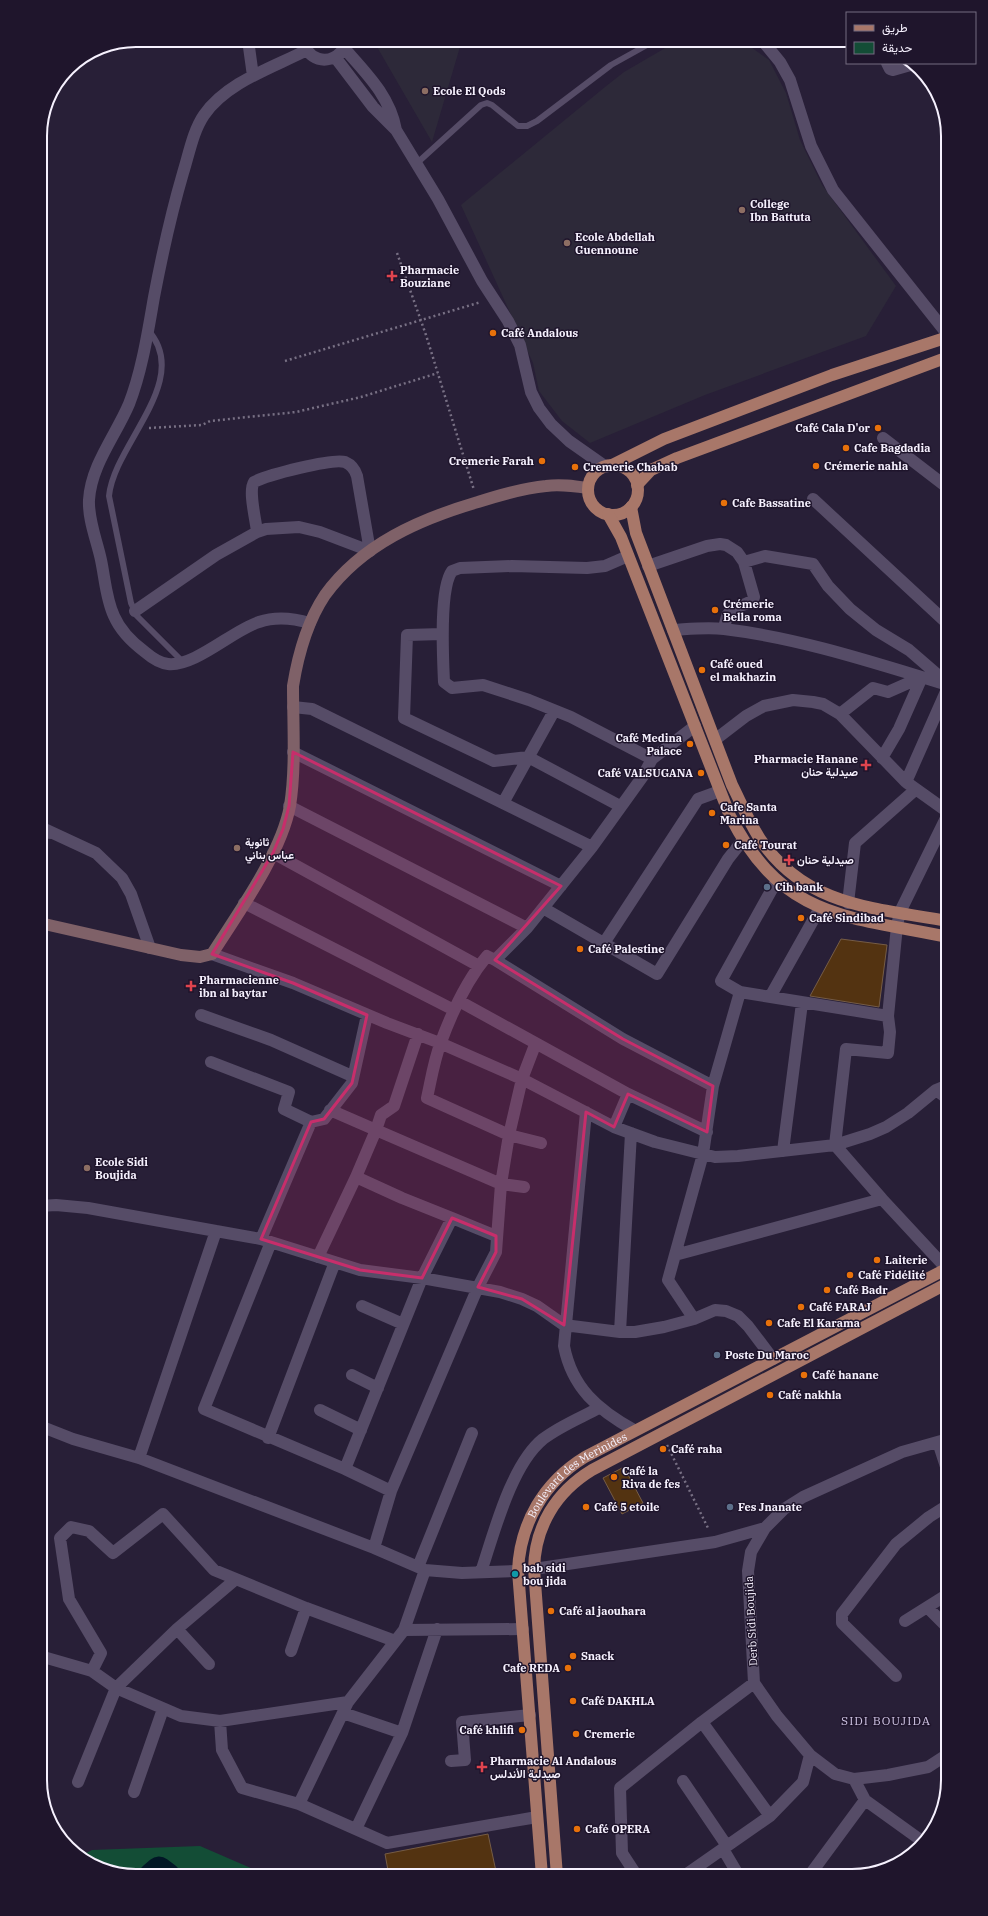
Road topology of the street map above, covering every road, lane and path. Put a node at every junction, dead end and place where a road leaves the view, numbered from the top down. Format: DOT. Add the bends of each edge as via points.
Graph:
graph roads {
  1 [pos="249,47"];
  2 [pos="302,47"];
  3 [pos="307,47"];
  4 [pos="343,47"];
  5 [pos="347,47"];
  6 [pos="643,47"];
  7 [pos="768,47"];
  8 [pos="335,58"];
  9 [pos="888,64"];
  10 [pos="907,66"];
  11 [pos="253,76"];
  12 [pos="396,130"];
  13 [pos="416,164"];
  14 [pos="397,253"];
  15 [pos="493,298"];
  16 [pos="420,318"];
  17 [pos="941,327"];
  18 [pos="148,330"];
  19 [pos="941,338"];
  20 [pos="941,360"];
  21 [pos="284,361"];
  22 [pos="438,373"];
  23 [pos="139,428"];
  24 [pos="883,438"];
  25 [pos="608,466"];
  26 [pos="941,483"];
  27 [pos="637,486"];
  28 [pos="588,488"];
  29 [pos="813,499"];
  30 [pos="478,502"];
  31 [pos="631,507"];
  32 [pos="608,514"];
  33 [pos="257,532"];
  34 [pos="370,551"];
  35 [pos="628,556"];
  36 [pos="744,562"];
  37 [pos="648,566"];
  38 [pos="135,611"];
  39 [pos="941,618"];
  40 [pos="310,623"];
  41 [pos="724,629"];
  42 [pos="673,630"];
  43 [pos="442,634"];
  44 [pos="183,662"];
  45 [pos="922,677"];
  46 [pos="941,679"];
  47 [pos="941,683"];
  48 [pos="941,701"];
  49 [pos="293,707"];
  50 [pos="554,711"];
  51 [pos="840,714"];
  52 [pos="695,726"];
  53 [pos="716,739"];
  54 [pos="293,752"];
  55 [pos="528,757"];
  56 [pos="882,758"];
  57 [pos="652,759"];
  58 [pos="906,782"];
  59 [pos="915,790"];
  60 [pos="720,791"];
  61 [pos="503,803"];
  62 [pos="289,806"];
  63 [pos="620,806"];
  64 [pos="941,808"];
  65 [pos="941,827"];
  66 [pos="47,831"];
  67 [pos="47,836"];
  68 [pos="59,837"];
  69 [pos="743,840"];
  70 [pos="592,847"];
  71 [pos="273,853"];
  72 [pos="777,880"];
  73 [pos="561,886"];
  74 [pos="244,903"];
  75 [pos="848,903"];
  76 [pos="543,908"];
  77 [pos="820,908"];
  78 [pos="900,912"];
  79 [pos="941,920"];
  80 [pos="47,925"];
  81 [pos="897,926"];
  82 [pos="527,928"];
  83 [pos="941,935"];
  84 [pos="604,943"];
  85 [pos="150,948"];
  86 [pos="212,954"];
  87 [pos="495,960"];
  88 [pos="479,966"];
  89 [pos="740,992"];
  90 [pos="770,997"];
  91 [pos="802,1003"];
  92 [pos="457,1006"];
  93 [pos="201,1014"];
  94 [pos="367,1015"];
  95 [pos="888,1016"];
  96 [pos="418,1034"];
  97 [pos="440,1043"];
  98 [pos="535,1044"];
  99 [pos="211,1062"];
  100 [pos="352,1076"];
  101 [pos="522,1079"];
  102 [pos="713,1086"];
  103 [pos="941,1088"];
  104 [pos="936,1090"];
  105 [pos="628,1094"];
  106 [pos="941,1094"];
  107 [pos="330,1110"];
  108 [pos="586,1112"];
  109 [pos="311,1122"];
  110 [pos="614,1127"];
  111 [pos="376,1130"];
  112 [pos="707,1132"];
  113 [pos="631,1133"];
  114 [pos="509,1135"];
  115 [pos="541,1143"];
  116 [pos="835,1145"];
  117 [pos="783,1151"];
  118 [pos="703,1154"];
  119 [pos="356,1177"];
  120 [pos="501,1184"];
  121 [pos="524,1187"];
  122 [pos="882,1198"];
  123 [pos="47,1206"];
  124 [pos="452,1218"];
  125 [pos="216,1231"];
  126 [pos="496,1236"];
  127 [pos="266,1240"];
  128 [pos="675,1255"];
  129 [pos="318,1257"];
  130 [pos="335,1262"];
  131 [pos="941,1262"];
  132 [pos="941,1271"];
  133 [pos="422,1278"];
  134 [pos="478,1287"];
  135 [pos="941,1287"];
  136 [pos="362,1306"];
  137 [pos="694,1319"];
  138 [pos="403,1324"];
  139 [pos="564,1325"];
  140 [pos="620,1332"];
  141 [pos="773,1359"];
  142 [pos="352,1375"];
  143 [pos="378,1388"];
  144 [pos="599,1408"];
  145 [pos="320,1410"];
  146 [pos="47,1429"];
  147 [pos="361,1430"];
  148 [pos="634,1430"];
  149 [pos="472,1433"];
  150 [pos="661,1433"];
  151 [pos="268,1438"];
  152 [pos="941,1441"];
  153 [pos="139,1458"];
  154 [pos="345,1469"];
  155 [pos="391,1491"];
  156 [pos="941,1509"];
  157 [pos="765,1528"];
  158 [pos="715,1542"];
  159 [pos="374,1548"];
  160 [pos="421,1569"];
  161 [pos="534,1569"];
  162 [pos="518,1571"];
  163 [pos="481,1572"];
  164 [pos="236,1579"];
  165 [pos="941,1599"];
  166 [pos="306,1608"];
  167 [pos="928,1608"];
  168 [pos="905,1621"];
  169 [pos="941,1621"];
  170 [pos="177,1629"];
  171 [pos="437,1629"];
  172 [pos="523,1629"];
  173 [pos="404,1630"];
  174 [pos="395,1641"];
  175 [pos="291,1651"];
  176 [pos="47,1658"];
  177 [pos="209,1664"];
  178 [pos="92,1671"];
  179 [pos="896,1676"];
  180 [pos="754,1683"];
  181 [pos="116,1688"];
  182 [pos="345,1708"];
  183 [pos="163,1709"];
  184 [pos="530,1716"];
  185 [pos="220,1721"];
  186 [pos="702,1722"];
  187 [pos="402,1733"];
  188 [pos="810,1755"];
  189 [pos="941,1759"];
  190 [pos="451,1761"];
  191 [pos="854,1779"];
  192 [pos="682,1781"];
  193 [pos="78,1782"];
  194 [pos="134,1792"];
  195 [pos="865,1800"];
  196 [pos="298,1804"];
  197 [pos="770,1816"];
  198 [pos="537,1817"];
  199 [pos="356,1829"];
  200 [pos="919,1839"];
  201 [pos="725,1848"];
  202 [pos="541,1869"];
  203 [pos="556,1869"];
  204 [pos="632,1869"];
  205 [pos="694,1869"];
  206 [pos="736,1869"];
  207 [pos="814,1869"];
  1 -- 11 [label="street"];
  2 -- 11 [label="street"];
  3 -- 8 [label="street" via="316,58"];
  4 -- 8 [label="street"];
  5 -- 12 [label="street" via="386,100 394,116"];
  6 -- 13 [label="lane" via="611,65 527,126 518,126 492,105 481,105"];
  7 -- 17 [label="street" via="790,80 811,146 833,190"];
  8 -- 12 [label="street" via="373,107"];
  9 -- 10 [label="street" via="893,70"];
  11 -- 18 [label="street" via="223,94 212,104 198,128 165,243"];
  12 -- 13 [label="street"];
  13 -- 15 [label="street"];
  14 -- 16 [label="path"];
  15 -- 16 [label="path"];
  15 -- 25 [label="street" via="520,344 531,392 542,412 569,441"];
  16 -- 21 [label="path"];
  16 -- 22 [label="path"];
  18 -- 23 [label="lane" via="157,340 161,375 154,398"];
  18 -- 44 [label="street" via="134,389 94,473 89,503 108,599 117,622 138,647 158,662"];
  19 -- 25 [label="main road" via="832,375 671,436"];
  20 -- 27 [label="main road" via="677,458 651,470"];
  22 -- 23 [label="path" via="361,397 296,412 210,421 202,425"];
  22 -- 30 [label="path"];
  23 -- 38 [label="lane" via="115,471 109,496 127,586"];
  24 -- 26 [label="street"];
  25 -- 27 [label="main road" via="625,469 634,478"];
  25 -- 28 [label="main road" via="595,473"];
  27 -- 31 [label="main road" via="636,497"];
  28 -- 30 [label="street" via="546,486"];
  28 -- 32 [label="main road" via="593,505"];
  29 -- 39 [label="street"];
  30 -- 34 [label="street" via="421,522 397,533"];
  31 -- 32 [label="main road" via="619,514"];
  31 -- 37 [label="main road" via="636,533"];
  32 -- 35 [label="main road"];
  33 -- 34 [label="street" via="266,528 299,527"];
  33 -- 34 [label="street" via="251,493 254,482 281,473 337,461 344,462 353,467 357,476"];
  33 -- 38 [label="street" via="216,555"];
  34 -- 40 [label="street" via="341,577 326,595"];
  35 -- 43 [label="street" via="605,566 587,568 512,566 460,568 452,571 446,582"];
  35 -- 52 [label="main road"];
  36 -- 37 [label="street" via="732,548 720,544"];
  36 -- 41 [label="street" via="754,597 750,602 730,611"];
  36 -- 46 [label="street" via="765,556 813,564 828,586 850,609 876,630 909,650"];
  37 -- 42 [label="main road"];
  38 -- 44 [label="lane" via="145,625"];
  40 -- 44 [label="street" via="295,618 258,622"];
  40 -- 49 [label="street" via="295,674"];
  41 -- 42 [label="street"];
  41 -- 45 [label="street" via="824,649"];
  42 -- 53 [label="main road"];
  43 -- 50 [label="street" via="444,682 447,686 452,688 483,685"];
  43 -- 55 [label="street" via="407,635 404,718 494,761"];
  45 -- 47 [label="street"];
  45 -- 51 [label="street" via="888,692 873,688"];
  45 -- 56 [label="street" via="899,729"];
  48 -- 58 [label="street"];
  49 -- 54 [label="street"];
  49 -- 61 [label="street" via="312,709"];
  50 -- 55 [label="street"];
  50 -- 57 [label="street"];
  51 -- 53 [label="street" via="827,706 794,700 764,706"];
  51 -- 56 [label="street"];
  52 -- 57 [label="street"];
  52 -- 60 [label="main road"];
  53 -- 75 [label="main road" via="732,785 760,840 778,861 805,884"];
  54 -- 62 [label="street"];
  54 -- 73 [label="street"];
  55 -- 61 [label="street"];
  55 -- 63 [label="street"];
  56 -- 58 [label="street"];
  57 -- 63 [label="street" via="643,776"];
  58 -- 59 [label="street"];
  59 -- 64 [label="street"];
  59 -- 75 [label="street" via="855,843"];
  60 -- 69 [label="main road"];
  60 -- 84 [label="street" via="698,799"];
  61 -- 70 [label="street"];
  62 -- 71 [label="street"];
  62 -- 82 [label="street"];
  63 -- 70 [label="street"];
  65 -- 78 [label="street"];
  66 -- 68 [label="street"];
  67 -- 68 [label="lane"];
  68 -- 85 [label="street" via="96,853 122,878 131,894"];
  69 -- 72 [label="main road" via="763,867"];
  69 -- 84 [label="street" via="728,859 657,974"];
  70 -- 73 [label="street"];
  71 -- 74 [label="street"];
  71 -- 88 [label="street"];
  72 -- 77 [label="main road" via="798,897"];
  72 -- 89 [label="street" via="720,981"];
  73 -- 76 [label="street"];
  74 -- 86 [label="street"];
  74 -- 92 [label="street"];
  75 -- 78 [label="main road"];
  76 -- 82 [label="street"];
  76 -- 84 [label="street"];
  77 -- 81 [label="main road"];
  77 -- 90 [label="street"];
  78 -- 79 [label="main road"];
  78 -- 81 [label="street"];
  80 -- 85 [label="street"];
  81 -- 83 [label="main road"];
  81 -- 95 [label="street"];
  82 -- 87 [label="street"];
  85 -- 86 [label="street" via="200,957"];
  86 -- 94 [label="street" via="293,983"];
  87 -- 88 [label="street" via="488,956"];
  87 -- 102 [label="street" via="623,1039"];
  88 -- 92 [label="street"];
  89 -- 90 [label="street"];
  89 -- 102 [label="street"];
  90 -- 91 [label="street"];
  91 -- 95 [label="street"];
  91 -- 117 [label="street"];
  92 -- 97 [label="street"];
  92 -- 98 [label="street"];
  93 -- 100 [label="street" via="271,1040"];
  94 -- 96 [label="street"];
  94 -- 100 [label="street"];
  95 -- 116 [label="street" via="888,1053 846,1049"];
  96 -- 97 [label="street"];
  96 -- 111 [label="street" via="394,1106 381,1115"];
  97 -- 101 [label="street"];
  97 -- 114 [label="street" via="427,1098"];
  98 -- 101 [label="street"];
  98 -- 105 [label="street"];
  99 -- 109 [label="street" via="289,1092 284,1109"];
  100 -- 107 [label="street" via="352,1083"];
  101 -- 108 [label="street"];
  101 -- 114 [label="street"];
  102 -- 112 [label="street"];
  103 -- 104 [label="street"];
  104 -- 106 [label="street"];
  104 -- 116 [label="street" via="886,1127"];
  105 -- 110 [label="street"];
  105 -- 112 [label="street"];
  107 -- 109 [label="street" via="324,1119"];
  107 -- 111 [label="street"];
  108 -- 110 [label="street"];
  108 -- 139 [label="street"];
  109 -- 127 [label="street"];
  110 -- 113 [label="street"];
  111 -- 119 [label="street"];
  111 -- 120 [label="street"];
  112 -- 118 [label="street"];
  113 -- 118 [label="street"];
  113 -- 140 [label="street"];
  114 -- 115 [label="street"];
  114 -- 120 [label="street"];
  116 -- 117 [label="street"];
  116 -- 122 [label="street"];
  117 -- 118 [label="street" via="715,1157"];
  118 -- 128 [label="street"];
  119 -- 124 [label="street"];
  119 -- 129 [label="street"];
  120 -- 121 [label="street"];
  120 -- 126 [label="street"];
  122 -- 128 [label="street"];
  122 -- 131 [label="street"];
  123 -- 125 [label="street" via="88,1208"];
  124 -- 126 [label="street"];
  124 -- 133 [label="street"];
  125 -- 127 [label="street"];
  125 -- 153 [label="street"];
  126 -- 134 [label="street" via="496,1252"];
  127 -- 129 [label="street"];
  127 -- 151 [label="street" via="204,1409"];
  128 -- 137 [label="street" via="668,1280"];
  129 -- 130 [label="street"];
  130 -- 133 [label="street" via="360,1270"];
  130 -- 151 [label="street"];
  132 -- 141 [label="main road, Boulevard des Merinides"];
  133 -- 134 [label="street"];
  133 -- 138 [label="street"];
  134 -- 139 [label="street" via="522,1299"];
  134 -- 155 [label="street"];
  135 -- 150 [label="main road, Boulevard des Merinides"];
  136 -- 138 [label="street"];
  137 -- 140 [label="street" via="650,1330"];
  137 -- 141 [label="street" via="715,1310 738,1316"];
  138 -- 143 [label="street"];
  139 -- 140 [label="street"];
  139 -- 144 [label="street" via="564,1346 570,1369 580,1386"];
  141 -- 148 [label="main road, Boulevard des Merinides"];
  142 -- 143 [label="street"];
  143 -- 147 [label="street"];
  144 -- 148 [label="street"];
  144 -- 163 [label="street" via="563,1425 530,1452 520,1467 498,1520"];
  145 -- 147 [label="street"];
  146 -- 153 [label="street"];
  147 -- 154 [label="street"];
  148 -- 162 [label="main road, Boulevard des Merinides" via="575,1463 548,1487 526,1527 519,1554"];
  149 -- 160 [label="street"];
  150 -- 158 [label="path"];
  150 -- 161 [label="main road, Boulevard des Merinides" via="592,1470 568,1486 555,1503 540,1533"];
  151 -- 154 [label="street"];
  152 -- 157 [label="street, Derb Sidi Boujida" via="902,1452 803,1497 784,1509"];
  153 -- 159 [label="street"];
  154 -- 155 [label="street"];
  155 -- 159 [label="street"];
  156 -- 179 [label="street" via="896,1544 842,1614 842,1623"];
  157 -- 158 [label="street"];
  157 -- 180 [label="street, Derb Sidi Boujida" via="751,1552 748,1571"];
  158 -- 161 [label="street"];
  159 -- 160 [label="street"];
  160 -- 163 [label="street"];
  160 -- 173 [label="street"];
  161 -- 203 [label="main road, Boulevard des Merinides"];
  162 -- 163 [label="street"];
  162 -- 172 [label="main road, Boulevard des Merinides"];
  164 -- 166 [label="street"];
  164 -- 170 [label="street"];
  164 -- 178 [label="street" via="214,1570 163,1514 113,1553 89,1531 71,1527 60,1538 69,1599 101,1653"];
  165 -- 167 [label="street"];
  166 -- 174 [label="street"];
  166 -- 175 [label="street"];
  167 -- 168 [label="street"];
  167 -- 169 [label="street"];
  170 -- 177 [label="street"];
  170 -- 181 [label="street"];
  171 -- 172 [label="street"];
  171 -- 173 [label="street"];
  171 -- 187 [label="street"];
  172 -- 184 [label="main road, Boulevard des Merinides"];
  173 -- 174 [label="street"];
  174 -- 182 [label="street"];
  176 -- 178 [label="street"];
  178 -- 181 [label="street"];
  180 -- 186 [label="street"];
  180 -- 188 [label="street" via="777,1716"];
  181 -- 183 [label="street"];
  181 -- 193 [label="street"];
  182 -- 185 [label="street"];
  182 -- 187 [label="street"];
  182 -- 196 [label="street"];
  183 -- 185 [label="street" via="181,1716"];
  183 -- 194 [label="street"];
  184 -- 190 [label="street" via="462,1722 465,1760"];
  184 -- 198 [label="main road, Boulevard des Merinides"];
  185 -- 196 [label="street" via="222,1750 242,1788"];
  186 -- 197 [label="street"];
  186 -- 204 [label="street" via="620,1788 622,1853"];
  187 -- 199 [label="street"];
  188 -- 191 [label="street" via="835,1774"];
  188 -- 197 [label="street" via="803,1782"];
  189 -- 191 [label="street" via="928,1767"];
  191 -- 195 [label="street"];
  192 -- 201 [label="street"];
  195 -- 200 [label="street"];
  195 -- 207 [label="street"];
  196 -- 199 [label="street"];
  197 -- 201 [label="street"];
  198 -- 199 [label="street" via="387,1843"];
  198 -- 202 [label="main road, Boulevard des Merinides"];
  201 -- 205 [label="street"];
  201 -- 206 [label="street"];
}
